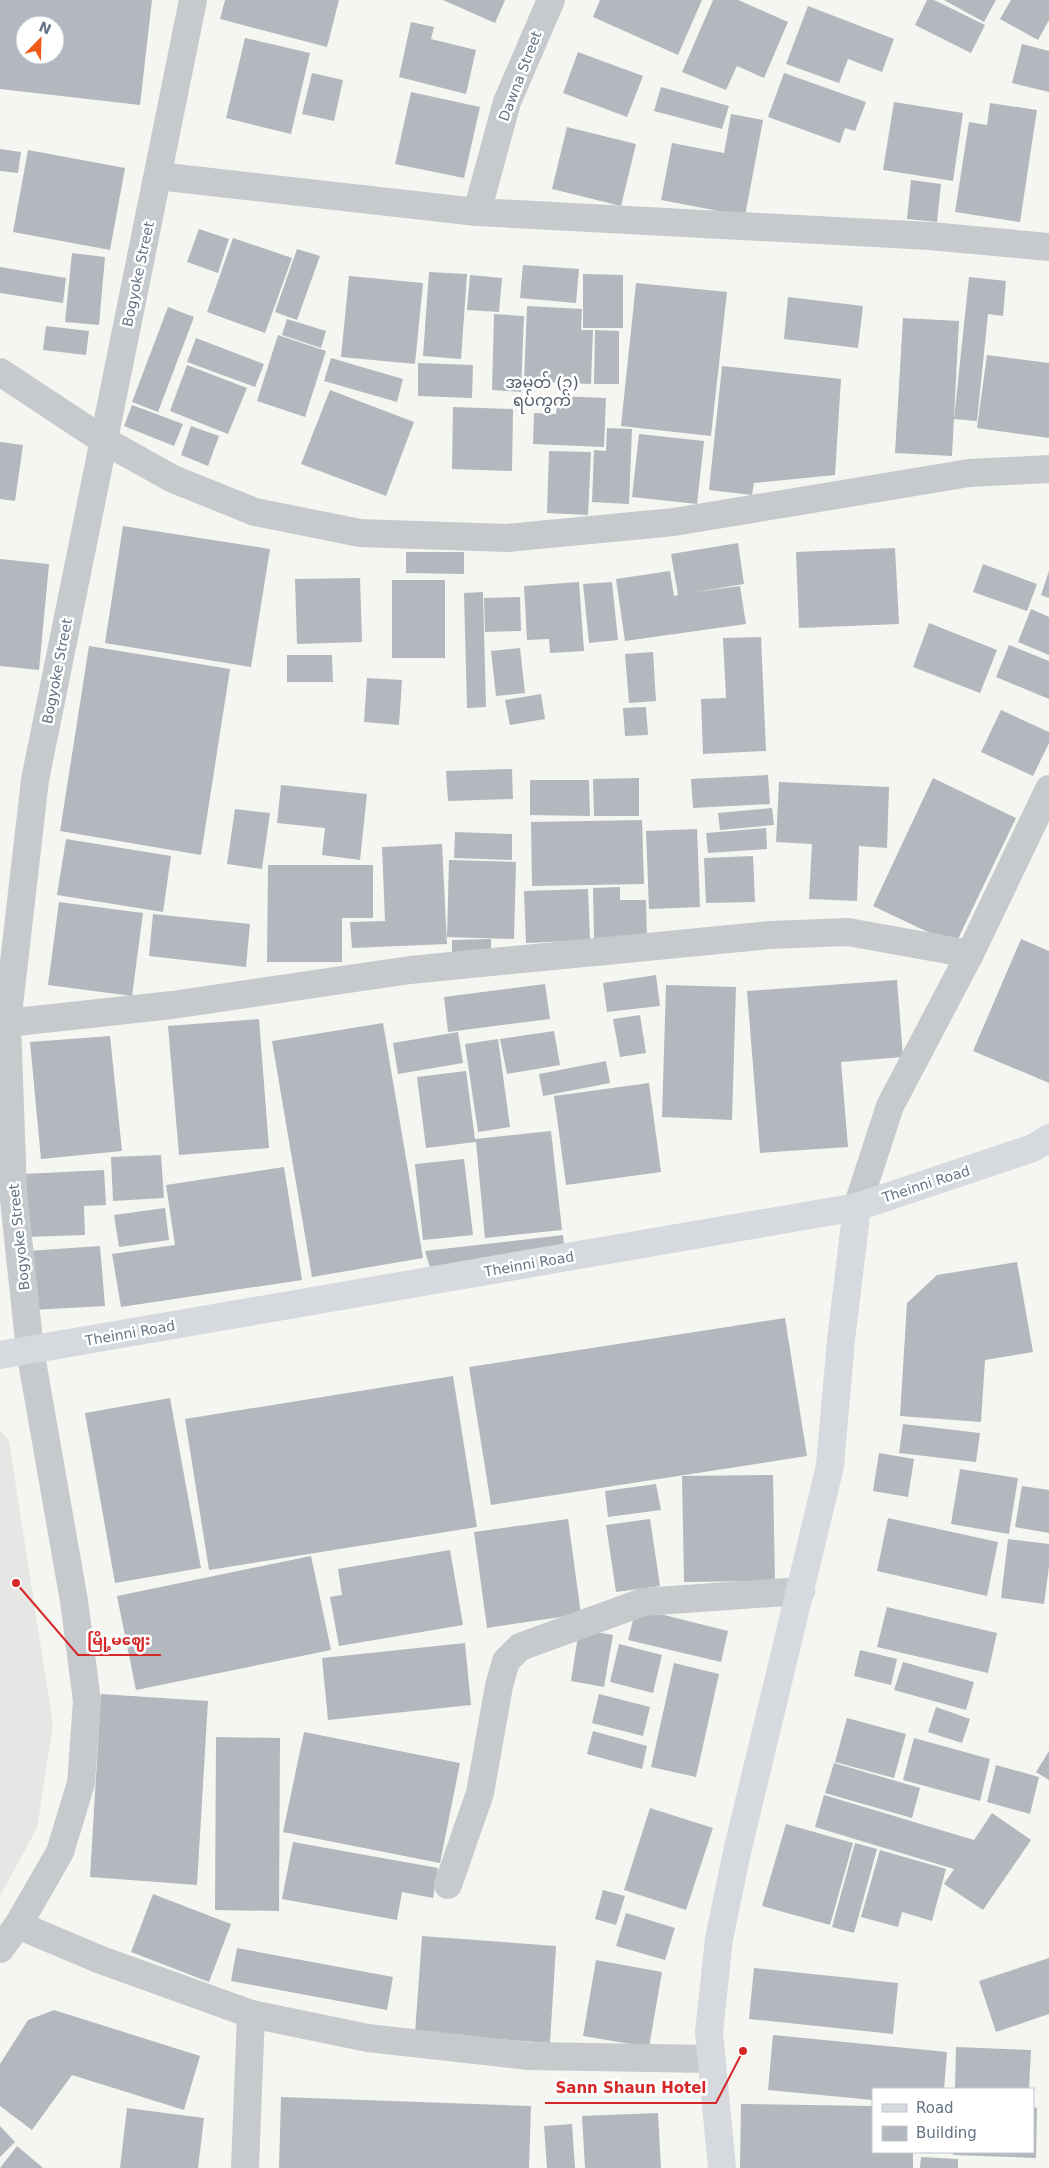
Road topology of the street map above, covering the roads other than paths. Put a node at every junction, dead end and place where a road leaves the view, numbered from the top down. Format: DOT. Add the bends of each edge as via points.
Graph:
graph roads {
  1 [pos="193,0"];
  2 [pos="551,0"];
  3 [pos="158,176"];
  4 [pos="477,212"];
  5 [pos="1049,247"];
  6 [pos="0,372"];
  7 [pos="103,440"];
  8 [pos="1049,469"];
  9 [pos="1049,789"];
  10 [pos="970,954"];
  11 [pos="7,1023"];
  12 [pos="1049,1138"];
  13 [pos="858,1207"];
  14 [pos="30,1350"];
  15 [pos="0,1355"];
  16 [pos="801,1591"];
  17 [pos="448,1886"];
  18 [pos="18,1925"];
  19 [pos="0,1950"];
  20 [pos="250,2014"];
  21 [pos="711,2059"];
  22 [pos="245,2168"];
  23 [pos="722,2168"];
  1 -- 3 [label="street, Bogyoke Street"];
  2 -- 4 [label="street, Dawna Street" via="507,102"];
  3 -- 4 [label="street"];
  3 -- 7 [label="street, Bogyoke Street"];
  4 -- 5 [label="street" via="930,236"];
  6 -- 7 [label="street"];
  7 -- 8 [label="street" via="173,479 255,512 360,532 507,538 674,522 969,473"];
  7 -- 11 [label="street, Bogyoke Street" via="35,780"];
  9 -- 10 [label="street"];
  10 -- 11 [label="street" via="848,932 770,935 410,970 172,1005"];
  10 -- 13 [label="street" via="890,1106"];
  11 -- 14 [label="street, Bogyoke Street" via="13,1191"];
  12 -- 13 [label="main road, Theinni Road" via="1033,1148"];
  13 -- 14 [label="main road, Theinni Road"];
  13 -- 16 [label="main road" via="841,1340 830,1466"];
  14 -- 15 [label="main road, Theinni Road"];
  14 -- 18 [label="street, Bogyoke Street" via="74,1601 87,1701 81,1783 60,1852"];
  16 -- 17 [label="street" via="643,1602 520,1647 506,1661 480,1793"];
  16 -- 21 [label="main road" via="719,1939 710,2032"];
  18 -- 19 [label="street, Bogyoke Street"];
  18 -- 20 [label="street" via="101,1960"];
  20 -- 21 [label="street" via="368,2038 528,2056"];
  20 -- 22 [label="street"];
  21 -- 23 [label="main road"];
}
